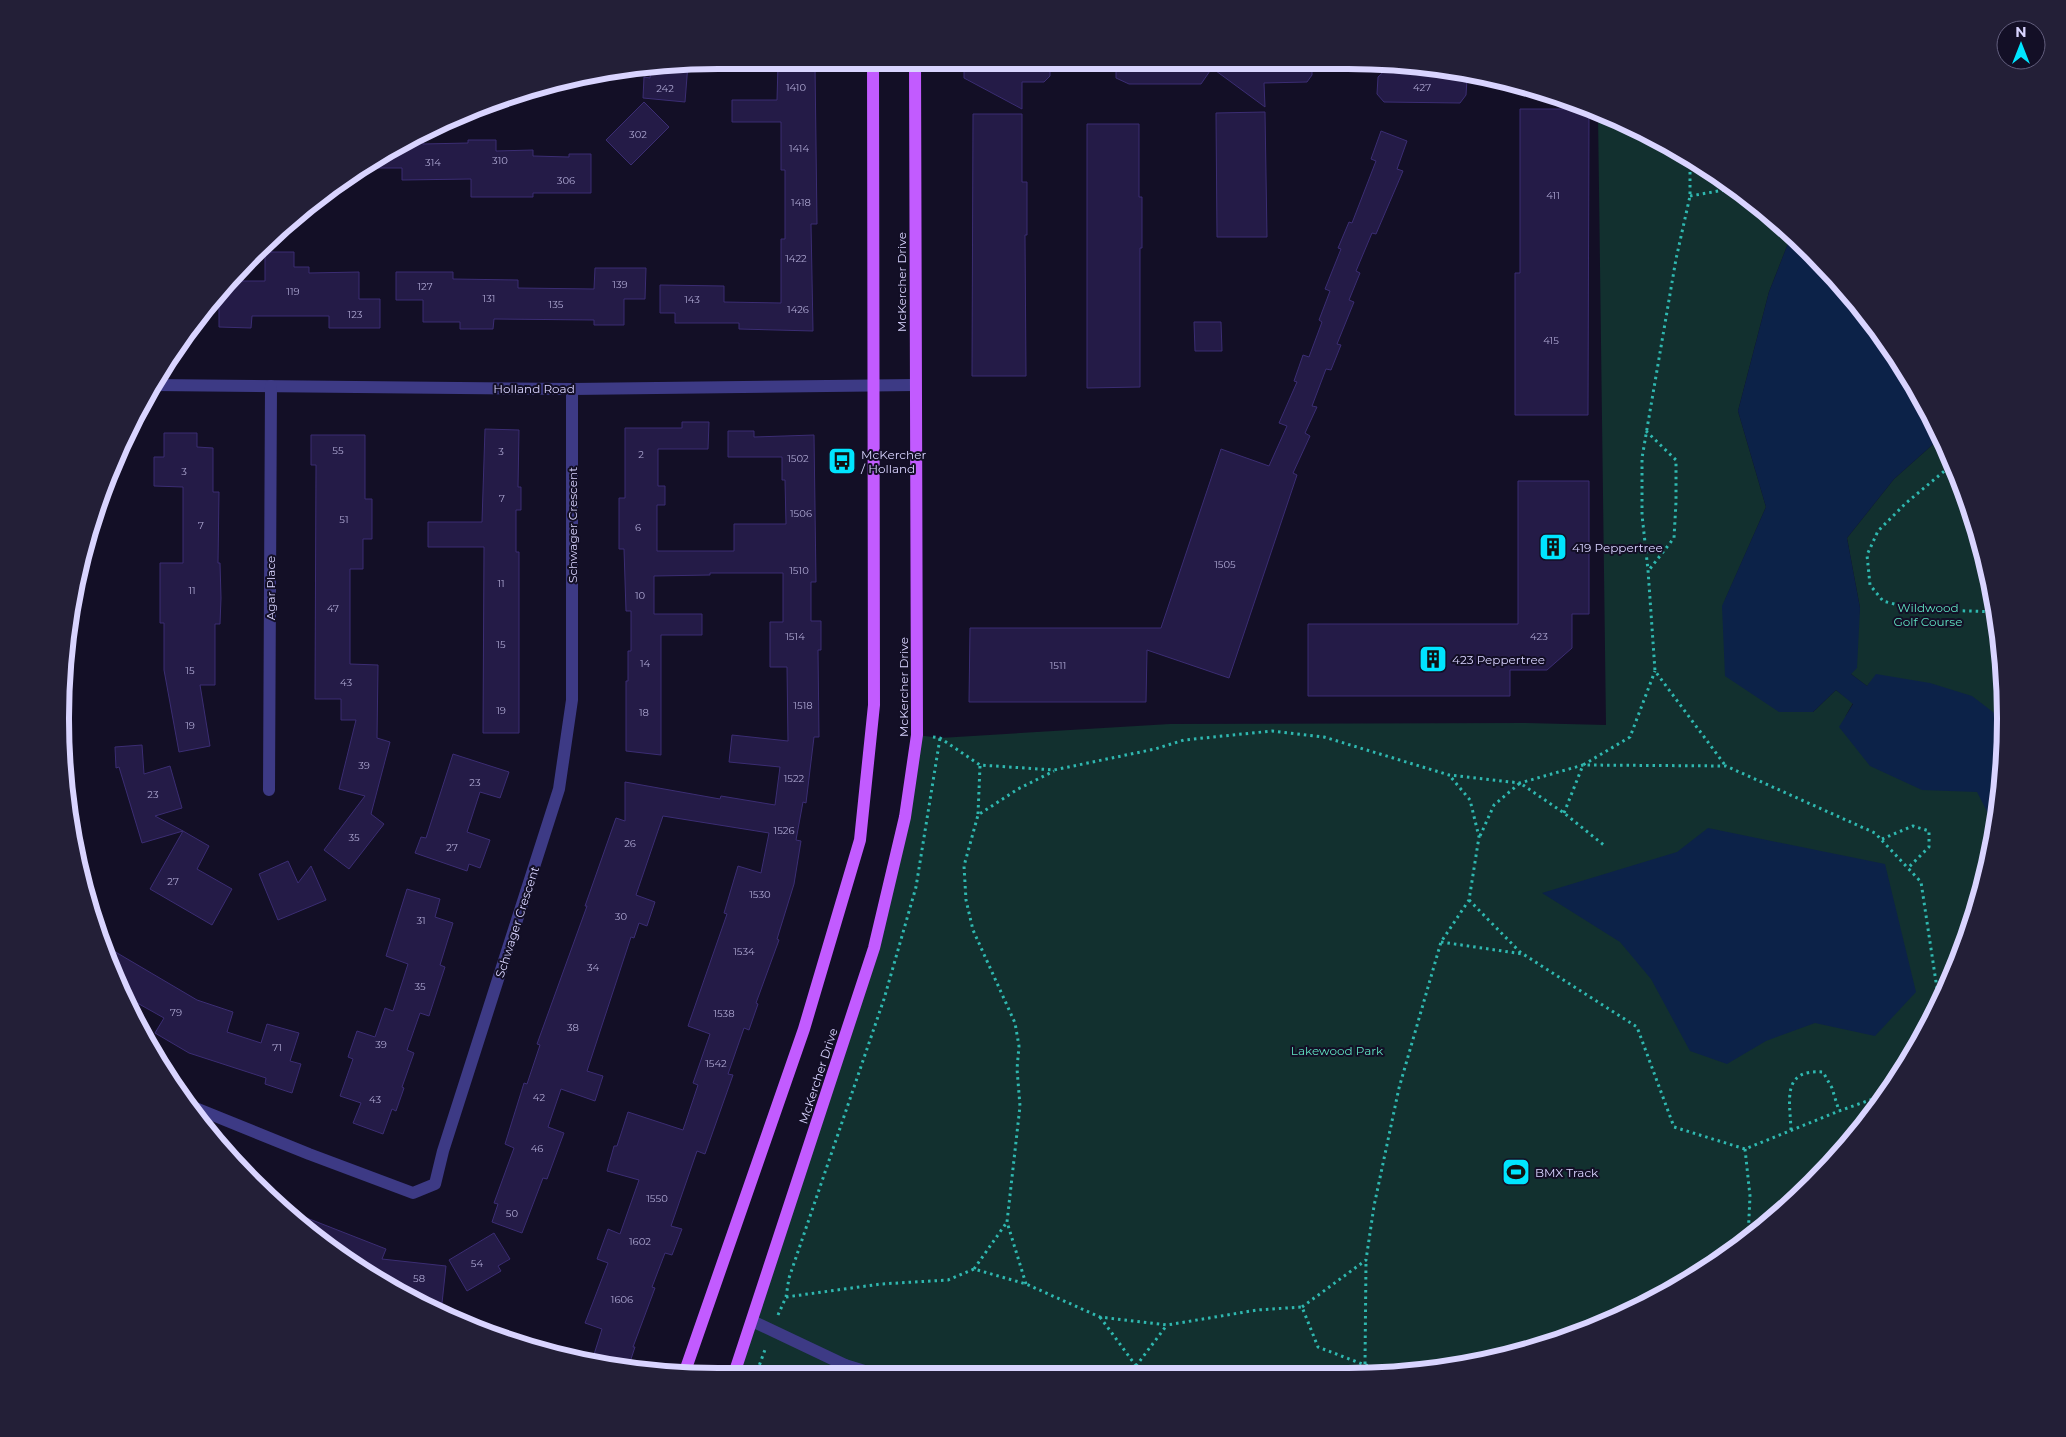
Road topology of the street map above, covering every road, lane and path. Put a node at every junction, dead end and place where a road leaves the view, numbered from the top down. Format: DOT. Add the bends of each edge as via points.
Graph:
graph roads {
  1 [pos="873,69"];
  2 [pos="915,69"];
  3 [pos="1690,167"];
  4 [pos="1725,190"];
  5 [pos="1690,196"];
  6 [pos="161,385"];
  7 [pos="873,385"];
  8 [pos="915,385"];
  9 [pos="271,386"];
  10 [pos="572,389"];
  11 [pos="1646,431"];
  12 [pos="1947,469"];
  13 [pos="1648,570"];
  14 [pos="1988,612"];
  15 [pos="1655,671"];
  16 [pos="940,738"];
  17 [pos="1583,764"];
  18 [pos="980,765"];
  19 [pos="1726,766"];
  20 [pos="1054,770"];
  21 [pos="1449,775"];
  22 [pos="1520,783"];
  23 [pos="269,790"];
  24 [pos="1564,812"];
  25 [pos="978,815"];
  26 [pos="1480,837"];
  27 [pos="1882,839"];
  28 [pos="1605,846"];
  29 [pos="1908,868"];
  30 [pos="1469,900"];
  31 [pos="1441,942"];
  32 [pos="1523,954"];
  33 [pos="1937,990"];
  34 [pos="1874,1098"];
  35 [pos="199,1109"];
  36 [pos="1839,1110"];
  37 [pos="1791,1130"];
  38 [pos="1745,1149"];
  39 [pos="1007,1222"];
  40 [pos="1748,1230"];
  41 [pos="1366,1260"];
  42 [pos="974,1269"];
  43 [pos="1026,1284"];
  44 [pos="786,1298"];
  45 [pos="1302,1307"];
  46 [pos="1100,1317"];
  47 [pos="752,1321"];
  48 [pos="1166,1325"];
  49 [pos="772,1330"];
  50 [pos="1365,1365"];
  51 [pos="1136,1366"];
  52 [pos="686,1367"];
  53 [pos="1376,1367"];
  54 [pos="736,1368"];
  55 [pos="758,1368"];
  56 [pos="838,1368"];
  1 -- 7 [label="main road"];
  2 -- 8 [label="main road, McKercher Drive"];
  3 -- 5 [label="path"];
  4 -- 5 [label="path"];
  5 -- 11 [label="path"];
  6 -- 9 [label="street, Holland Road"];
  7 -- 8 [label="street, Holland Road"];
  7 -- 10 [label="street, Holland Road"];
  7 -- 52 [label="main road" via="874,705 860,840 804,1029"];
  8 -- 47 [label="main road, McKercher Drive" via="917,735 906,817 874,948"];
  9 -- 10 [label="street, Holland Road"];
  9 -- 23 [label="street, Agar Place"];
  10 -- 35 [label="street, Schwager Crescent" via="572,700 559,789 442,1152 435,1184 413,1193"];
  11 -- 13 [label="path" via="1642,458 1642,515"];
  11 -- 13 [label="path" via="1676,460 1674,538"];
  12 -- 14 [label="path" via="1878,531 1867,556 1870,585 1883,601 1913,609"];
  13 -- 15 [label="path"];
  15 -- 17 [label="path" via="1630,736"];
  15 -- 19 [label="path"];
  16 -- 18 [label="path"];
  17 -- 19 [label="path"];
  17 -- 22 [label="path"];
  17 -- 24 [label="path"];
  18 -- 20 [label="path"];
  18 -- 25 [label="path"];
  19 -- 27 [label="path" via="1876,833"];
  20 -- 21 [label="path" via="1184,740 1272,732 1324,737"];
  20 -- 25 [label="path" via="1018,788"];
  21 -- 22 [label="path"];
  21 -- 26 [label="path" via="1470,800"];
  22 -- 24 [label="path"];
  22 -- 26 [label="path" via="1494,805"];
  24 -- 28 [label="path"];
  25 -- 39 [label="path" via="964,866 966,900 973,930 1015,1023 1019,1046 1020,1106"];
  26 -- 30 [label="path"];
  27 -- 29 [label="path"];
  27 -- 29 [label="path" via="1913,826 1929,831 1929,847"];
  29 -- 33 [label="path" via="1921,882"];
  30 -- 31 [label="path"];
  30 -- 32 [label="path"];
  31 -- 32 [label="path"];
  31 -- 41 [label="path" via="1400,1088 1374,1206"];
  32 -- 38 [label="path" via="1637,1027 1674,1127"];
  34 -- 36 [label="path"];
  36 -- 37 [label="path"];
  36 -- 37 [label="path" via="1823,1072 1808,1071 1796,1078 1790,1091"];
  37 -- 38 [label="path"];
  38 -- 40 [label="path" via="1750,1196"];
  39 -- 42 [label="path"];
  39 -- 43 [label="path"];
  41 -- 45 [label="path"];
  41 -- 50 [label="path"];
  42 -- 43 [label="path"];
  42 -- 44 [label="path" via="948,1280 880,1284"];
  43 -- 46 [label="path"];
  45 -- 48 [label="path" via="1257,1310"];
  45 -- 50 [label="path" via="1318,1347"];
  46 -- 48 [label="path"];
  46 -- 51 [label="path"];
  47 -- 49 [label="street"];
  47 -- 54 [label="main road, McKercher Drive"];
  48 -- 51 [label="path"];
  49 -- 55 [label="path"];
  49 -- 56 [label="street"];
  50 -- 53 [label="path"];
}
